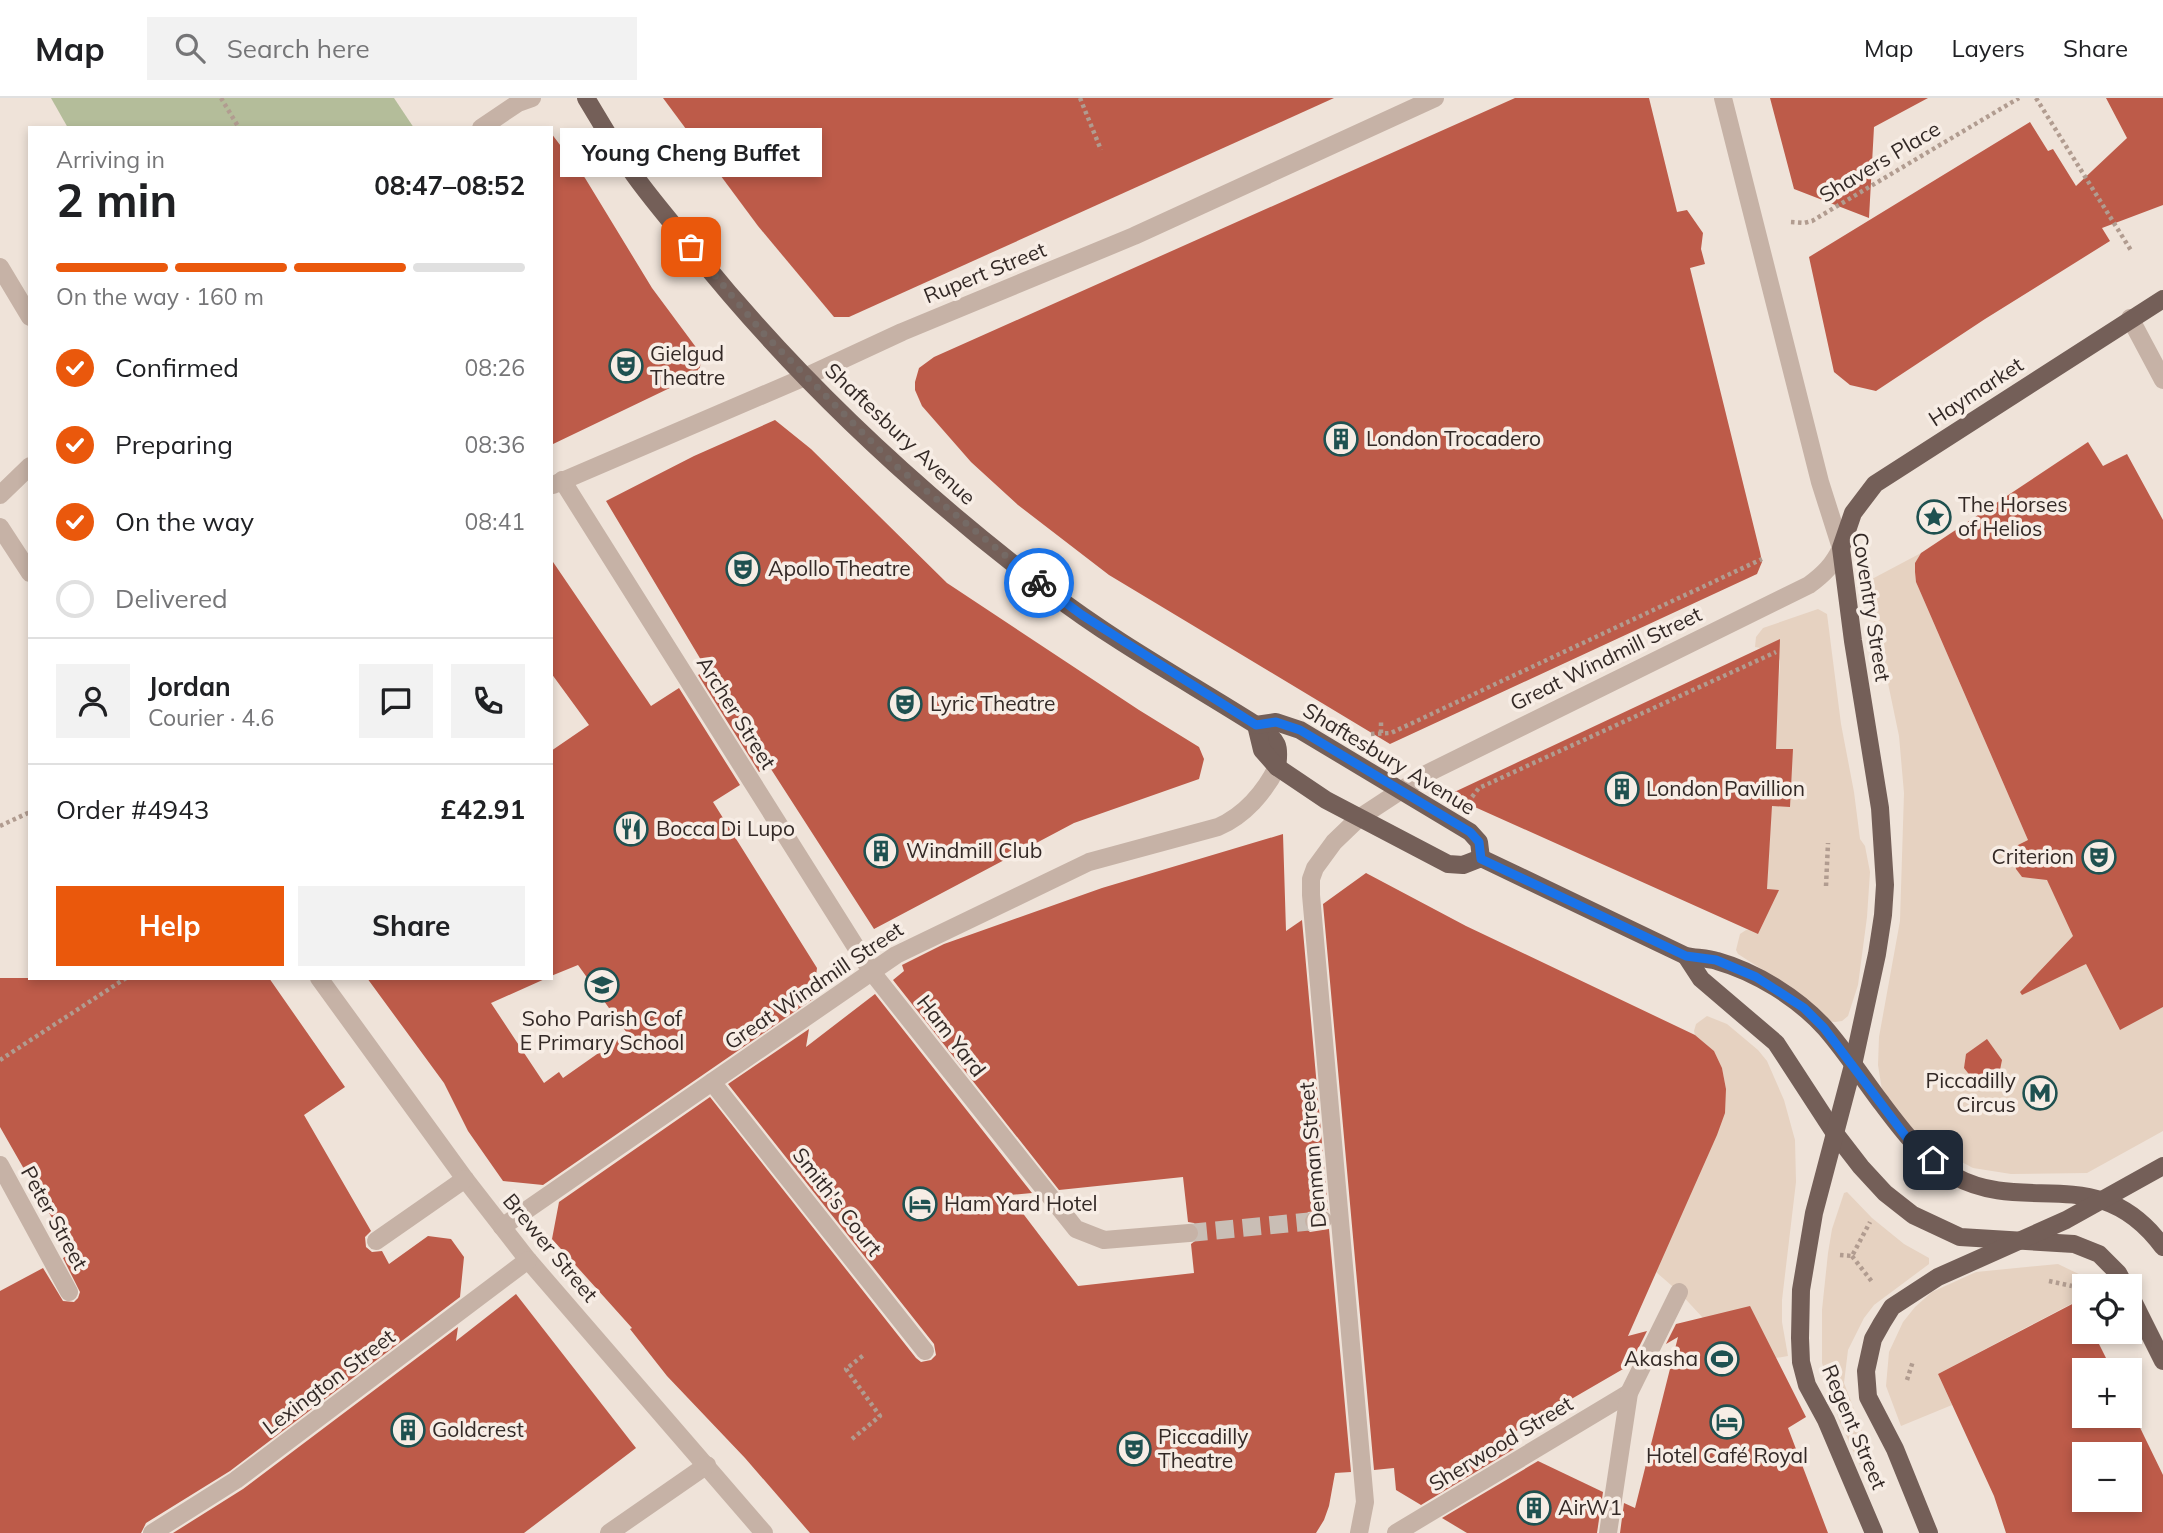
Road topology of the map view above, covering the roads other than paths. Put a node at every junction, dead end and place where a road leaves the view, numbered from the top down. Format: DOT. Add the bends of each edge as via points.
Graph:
graph roads {
  1 [pos="532,98"];
  2 [pos="586,98"];
  3 [pos="1435,98"];
  4 [pos="1723,98"];
  5 [pos="484,126"];
  6 [pos="0,267"];
  7 [pos="2163,299"];
  8 [pos="28,314"];
  9 [pos="2130,318"];
  10 [pos="805,377"];
  11 [pos="2163,380"];
  12 [pos="28,468"];
  13 [pos="557,483"];
  14 [pos="0,495"];
  15 [pos="0,527"];
  16 [pos="1841,548"];
  17 [pos="28,570"];
  18 [pos="1256,725"];
  19 [pos="1277,767"];
  20 [pos="1401,790"];
  21 [pos="1382,802"];
  22 [pos="1359,818"];
  23 [pos="1481,859"];
  24 [pos="1686,956"];
  25 [pos="871,971"];
  26 [pos="320,980"];
  27 [pos="1853,1065"];
  28 [pos="712,1082"];
  29 [pos="1834,1132"];
  30 [pos="0,1165"];
  31 [pos="2163,1166"];
  32 [pos="465,1179"];
  33 [pos="2104,1199"];
  34 [pos="502,1227"];
  35 [pos="1189,1233"];
  36 [pos="376,1241"];
  37 [pos="2021,1241"];
  38 [pos="2163,1247"];
  39 [pos="528,1259"];
  40 [pos="2119,1274"];
  41 [pos="69,1292"];
  42 [pos="1679,1292"];
  43 [pos="2142,1319"];
  44 [pos="925,1351"];
  45 [pos="2163,1361"];
  46 [pos="1629,1393"];
  47 [pos="707,1465"];
  48 [pos="152,1533"];
  49 [pos="609,1533"];
  50 [pos="764,1533"];
  51 [pos="1359,1533"];
  52 [pos="1396,1533"];
  53 [pos="1608,1533"];
  54 [pos="1874,1533"];
  55 [pos="1929,1533"];
  1 -- 5 [label="street"];
  2 -- 10 [label="main road, Shaftesbury Avenue" via="628,167 707,267"];
  3 -- 10 [label="street, Rupert Street" via="1135,236"];
  4 -- 16 [label="street, Coventry Street" via="1820,482"];
  6 -- 8 [label="street"];
  7 -- 9 [label="main road, Haymarket"];
  9 -- 11 [label="street"];
  9 -- 16 [label="main road, Haymarket" via="1875,484 1853,513"];
  10 -- 13 [label="street, Rupert Street"];
  10 -- 18 [label="main road, Shaftesbury Avenue" via="896,466 1052,594"];
  12 -- 14 [label="street"];
  13 -- 25 [label="street, Archer Street"];
  15 -- 17 [label="street"];
  16 -- 20 [label="street, Great Windmill Street" via="1833,564 1809,585"];
  16 -- 27 [label="main road, Coventry Street" via="1880,808 1885,885 1877,954"];
  18 -- 19 [label="main road" via="1262,750"];
  18 -- 20 [label="main road, Shaftesbury Avenue" via="1276,722 1300,730"];
  19 -- 22 [label="main road"];
  19 -- 25 [label="street, Great Windmill Street" via="1233,820 1089,862"];
  20 -- 21 [label="street, Great Windmill Street"];
  20 -- 23 [label="main road, Shaftesbury Avenue" via="1470,832 1479,842"];
  21 -- 22 [label="street, Denman Street"];
  22 -- 23 [label="main road" via="1448,864"];
  22 -- 51 [label="street, Denman Street" via="1323,855 1311,879 1364,1502"];
  23 -- 24 [label="main road"];
  24 -- 27 [label="main road" via="1716,960 1766,983 1804,1008"];
  24 -- 29 [label="main road" via="1701,979 1776,1043"];
  25 -- 28 [label="street, Great Windmill Street"];
  25 -- 35 [label="street, Ham Yard" via="1076,1229 1104,1240"];
  26 -- 32 [label="street, Brewer Street"];
  27 -- 29 [label="main road, Coventry Street"];
  27 -- 33 [label="main road" via="1910,1142 1953,1175 1996,1189"];
  28 -- 34 [label="street, Great Windmill Street"];
  28 -- 44 [label="street, Smith's Court"];
  29 -- 37 [label="main road" via="1885,1193 1913,1216 1960,1237"];
  29 -- 54 [label="main road, Regent Street" via="1806,1251 1801,1362 1807,1385"];
  30 -- 41 [label="street, Peter Street"];
  31 -- 33 [label="main road"];
  32 -- 34 [label="street, Brewer Street"];
  32 -- 36 [label="street"];
  33 -- 37 [label="main road"];
  33 -- 38 [label="main road" via="2132,1215"];
  34 -- 39 [label="street, Brewer Street"];
  37 -- 40 [label="main road" via="2074,1244 2098,1254"];
  37 -- 55 [label="main road, Regent Street" via="1938,1277 1892,1307 1873,1339 1866,1383"];
  39 -- 47 [label="street, Brewer Street"];
  39 -- 48 [label="street, Lexington Street" via="236,1480"];
  42 -- 46 [label="street"];
  43 -- 45 [label="main road"];
  46 -- 52 [label="street, Sherwood Street"];
  46 -- 53 [label="street"];
  47 -- 49 [label="street"];
  47 -- 50 [label="street, Brewer Street"];
}
